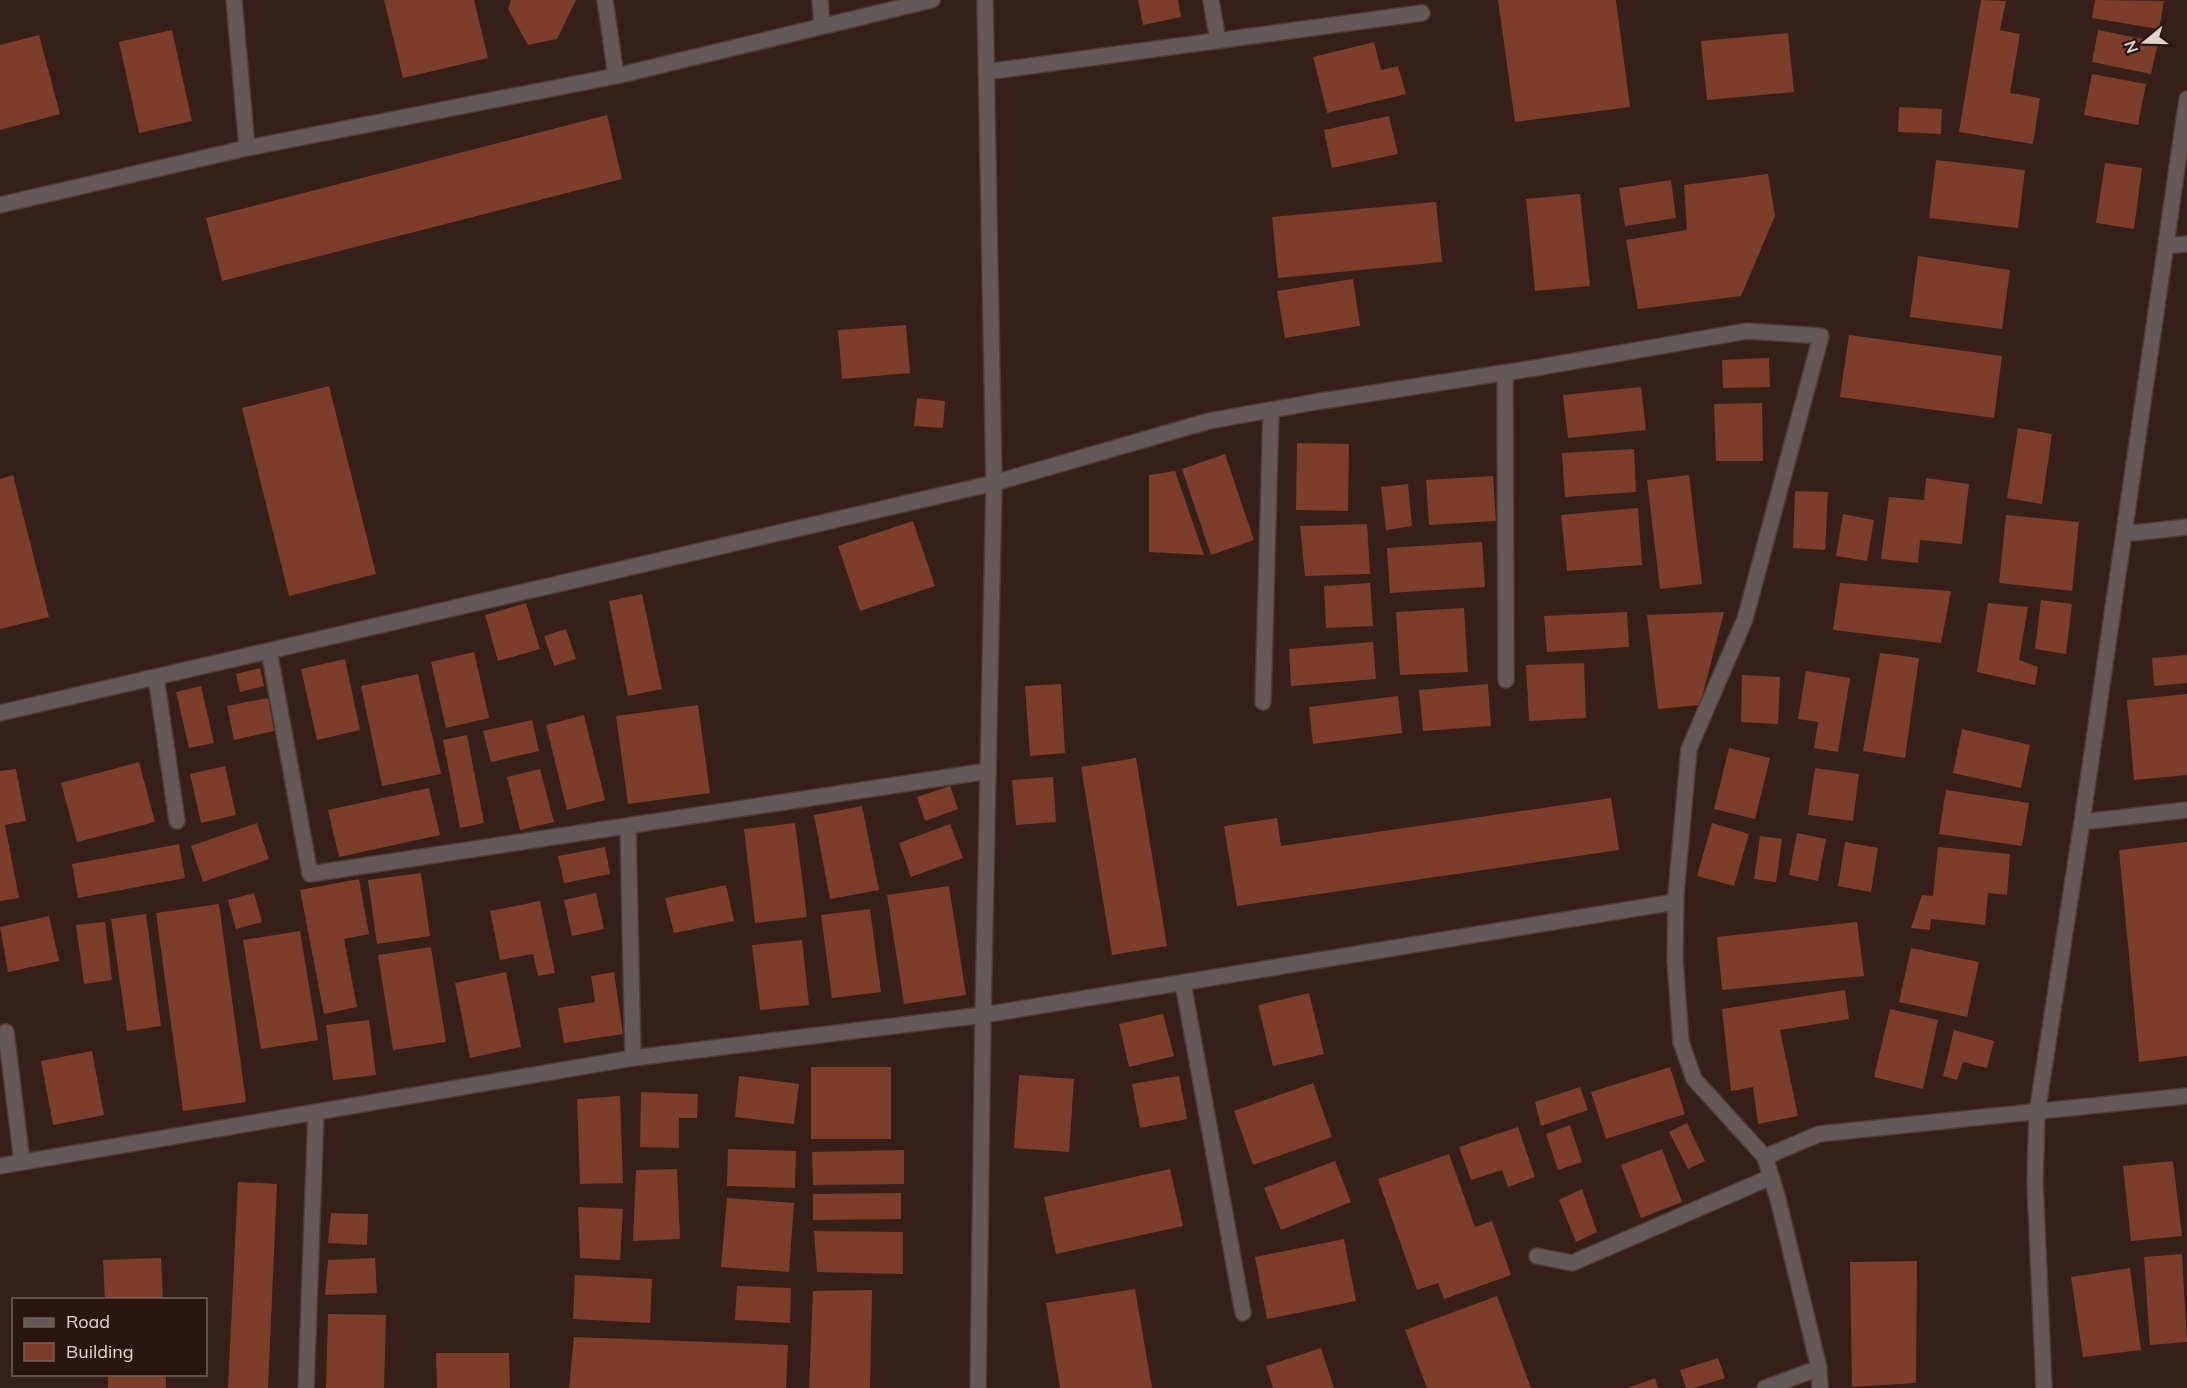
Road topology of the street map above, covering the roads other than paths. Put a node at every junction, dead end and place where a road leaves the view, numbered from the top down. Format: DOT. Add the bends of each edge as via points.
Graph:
graph roads {
  1 [pos="234,0"];
  2 [pos="605,0"];
  3 [pos="820,0"];
  4 [pos="932,0"];
  5 [pos="985,0"];
  6 [pos="1211,0"];
  7 [pos="1422,14"];
  8 [pos="822,26"];
  9 [pos="1218,41"];
  10 [pos="986,72"];
  11 [pos="616,76"];
  12 [pos="2187,99"];
  13 [pos="247,148"];
  14 [pos="0,205"];
  15 [pos="2187,244"];
  16 [pos="2166,246"];
  17 [pos="1505,373"];
  18 [pos="1271,410"];
  19 [pos="994,483"];
  20 [pos="2187,527"];
  21 [pos="2124,534"];
  22 [pos="269,651"];
  23 [pos="156,677"];
  24 [pos="1506,680"];
  25 [pos="1263,702"];
  26 [pos="0,713"];
  27 [pos="988,771"];
  28 [pos="2187,810"];
  29 [pos="177,821"];
  30 [pos="2082,822"];
  31 [pos="628,827"];
  32 [pos="1675,902"];
  33 [pos="1184,983"];
  34 [pos="983,1015"];
  35 [pos="6,1032"];
  36 [pos="633,1058"];
  37 [pos="2187,1096"];
  38 [pos="316,1112"];
  39 [pos="2037,1113"];
  40 [pos="1766,1157"];
  41 [pos="22,1162"];
  42 [pos="0,1166"];
  43 [pos="1772,1177"];
  44 [pos="1537,1256"];
  45 [pos="1243,1313"];
  46 [pos="1820,1368"];
  47 [pos="306,1388"];
  48 [pos="978,1388"];
  49 [pos="1765,1388"];
  50 [pos="1820,1388"];
  51 [pos="2044,1388"];
  1 -- 13 [label="street"];
  2 -- 11 [label="street"];
  3 -- 8 [label="street"];
  4 -- 8 [label="street"];
  5 -- 10 [label="street"];
  6 -- 9 [label="street"];
  7 -- 9 [label="street"];
  8 -- 11 [label="street"];
  9 -- 10 [label="street"];
  10 -- 19 [label="street"];
  11 -- 13 [label="street"];
  12 -- 16 [label="street"];
  13 -- 14 [label="street"];
  15 -- 16 [label="street"];
  16 -- 21 [label="street"];
  17 -- 18 [label="street"];
  17 -- 24 [label="street"];
  17 -- 32 [label="street" via="1747,331 1821,336 1745,619 1689,749"];
  18 -- 19 [label="street" via="1209,421"];
  18 -- 25 [label="street"];
  19 -- 22 [label="street"];
  19 -- 27 [label="street"];
  20 -- 21 [label="street"];
  21 -- 30 [label="street"];
  22 -- 23 [label="street"];
  22 -- 31 [label="street" via="310,874"];
  23 -- 26 [label="street"];
  23 -- 29 [label="street"];
  27 -- 31 [label="street"];
  27 -- 34 [label="street"];
  28 -- 30 [label="street"];
  30 -- 39 [label="street"];
  31 -- 36 [label="street"];
  32 -- 33 [label="street"];
  32 -- 40 [label="street" via="1681,1042 1690,1070"];
  33 -- 34 [label="street"];
  33 -- 45 [label="street"];
  34 -- 36 [label="street"];
  34 -- 48 [label="street"];
  35 -- 41 [label="street"];
  36 -- 38 [label="street"];
  37 -- 39 [label="street"];
  38 -- 41 [label="street"];
  38 -- 47 [label="street"];
  39 -- 40 [label="street" via="1819,1134"];
  39 -- 51 [label="street" via="2035,1182"];
  40 -- 43 [label="street"];
  41 -- 42 [label="street"];
  43 -- 44 [label="street" via="1572,1263"];
  43 -- 46 [label="street"];
  46 -- 49 [label="street"];
  46 -- 50 [label="street"];
}
